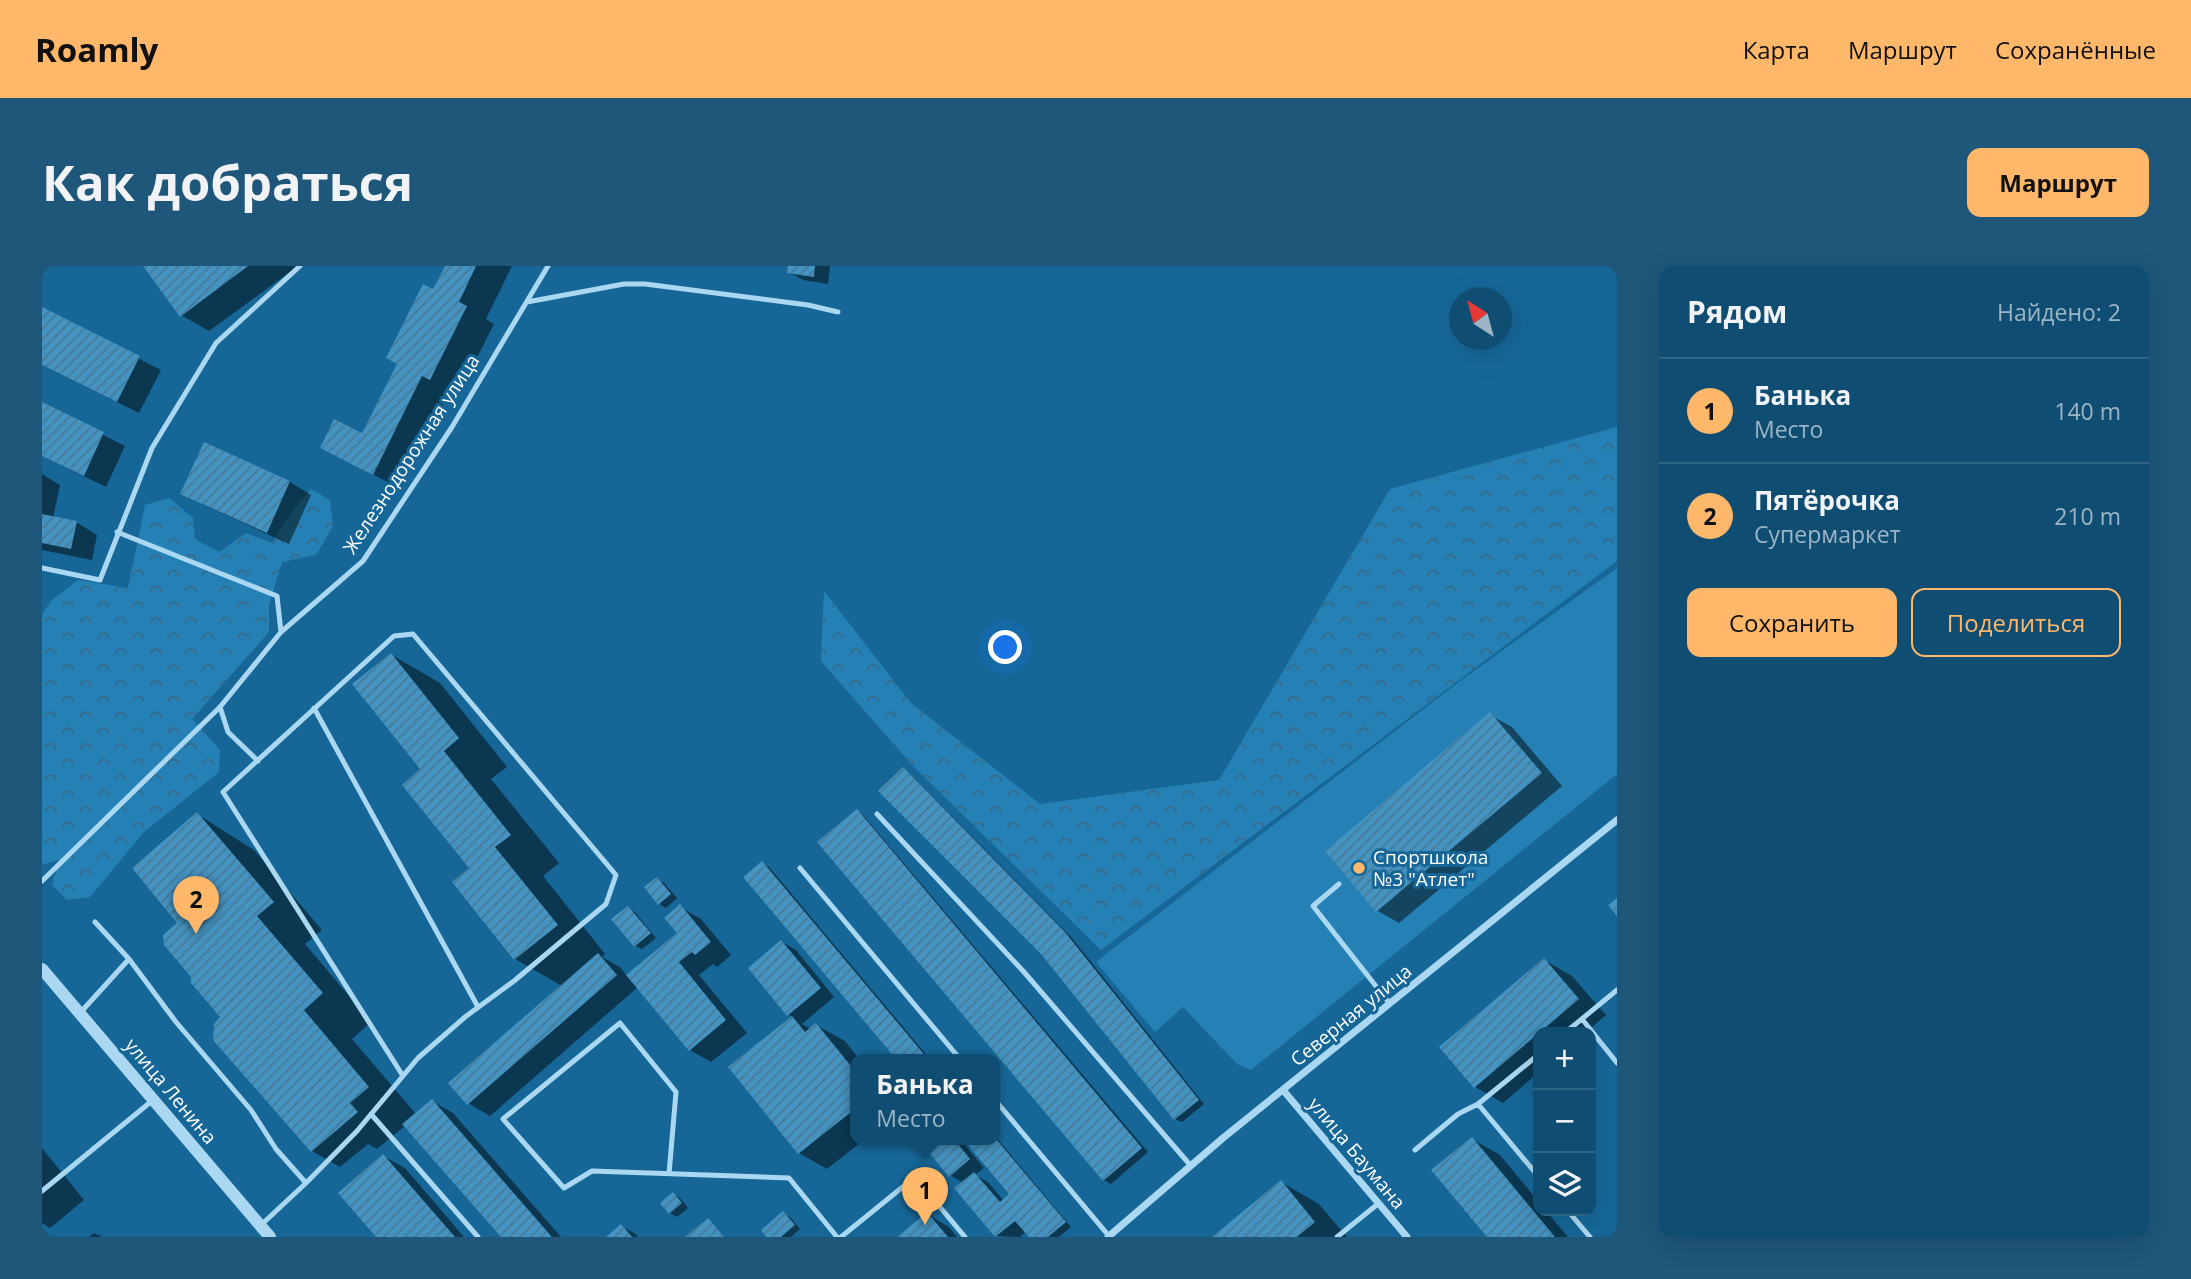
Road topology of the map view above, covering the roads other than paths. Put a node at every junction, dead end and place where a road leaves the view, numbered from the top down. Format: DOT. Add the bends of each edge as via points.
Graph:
graph roads {
  1 [pos="300,266"];
  2 [pos="548,266"];
  3 [pos="527,302"];
  4 [pos="838,312"];
  5 [pos="117,532"];
  6 [pos="42,568"];
  7 [pos="281,632"];
  8 [pos="220,707"];
  9 [pos="314,708"];
  10 [pos="258,761"];
  11 [pos="877,814"];
  12 [pos="1617,820"];
  13 [pos="800,868"];
  14 [pos="42,881"];
  15 [pos="1339,884"];
  16 [pos="95,922"];
  17 [pos="129,959"];
  18 [pos="42,969"];
  19 [pos="1617,990"];
  20 [pos="1390,1004"];
  21 [pos="478,1007"];
  22 [pos="80,1013"];
  23 [pos="1582,1019"];
  24 [pos="1572,1027"];
  25 [pos="956,1054"];
  26 [pos="1533,1059"];
  27 [pos="1617,1063"];
  28 [pos="403,1076"];
  29 [pos="1283,1090"];
  30 [pos="153,1100"];
  31 [pos="1478,1104"];
  32 [pos="1000,1106"];
  33 [pos="371,1114"];
  34 [pos="1415,1150"];
  35 [pos="1191,1166"];
  36 [pos="1533,1169"];
  37 [pos="669,1174"];
  38 [pos="306,1183"];
  39 [pos="42,1191"];
  40 [pos="1379,1203"];
  41 [pos="1572,1216"];
  42 [pos="260,1226"];
  43 [pos="1108,1236"];
  44 [pos="270,1237"];
  45 [pos="478,1237"];
  46 [pos="839,1237"];
  47 [pos="965,1237"];
  48 [pos="1337,1237"];
  49 [pos="1407,1237"];
  50 [pos="1590,1237"];
  1 -- 5 [label="lane" via="216,343 152,448"];
  2 -- 3 [label="lane, Железнодорожная улица"];
  3 -- 4 [label="lane" via="645,284 808,304"];
  3 -- 7 [label="lane, Железнодорожная улица" via="452,427 363,561"];
  5 -- 6 [label="lane" via="100,580"];
  5 -- 7 [label="lane" via="277,596"];
  7 -- 8 [label="lane, Железнодорожная улица"];
  8 -- 10 [label="lane" via="228,732"];
  8 -- 14 [label="lane, Железнодорожная улица"];
  9 -- 10 [label="lane"];
  9 -- 21 [label="lane"];
  9 -- 21 [label="lane" via="394,636 413,635 616,875 606,904"];
  10 -- 28 [label="lane" via="223,792"];
  11 -- 35 [label="lane" via="1024,972"];
  12 -- 20 [label="street, Северная улица"];
  13 -- 25 [label="lane"];
  15 -- 20 [label="lane" via="1312,906"];
  16 -- 17 [label="lane"];
  17 -- 22 [label="lane"];
  17 -- 38 [label="lane"];
  18 -- 22 [label="street, улица Ленина"];
  19 -- 23 [label="lane"];
  20 -- 29 [label="street, Северная улица"];
  21 -- 28 [label="lane"];
  22 -- 30 [label="street, улица Ленина"];
  23 -- 24 [label="lane"];
  23 -- 27 [label="lane"];
  26 -- 31 [label="lane"];
  28 -- 33 [label="lane"];
  29 -- 35 [label="street, Северная улица"];
  29 -- 40 [label="street, улица Баумана"];
  30 -- 39 [label="lane"];
  30 -- 42 [label="street, улица Ленина"];
  31 -- 34 [label="lane" via="1458,1114"];
  31 -- 36 [label="lane"];
  32 -- 43 [label="lane"];
  33 -- 38 [label="lane"];
  33 -- 45 [label="lane"];
  35 -- 43 [label="street, Северная улица"];
  37 -- 37 [label="lane" via="592,1171 564,1188 503,1119 620,1023 676,1093"];
  37 -- 46 [label="lane" via="789,1178"];
  38 -- 42 [label="lane"];
  40 -- 48 [label="lane"];
  40 -- 49 [label="street, улица Баумана"];
  41 -- 50 [label="lane"];
  42 -- 44 [label="street, улица Ленина"];
  46 -- 47 [label="lane" via="915,1177"];
}
